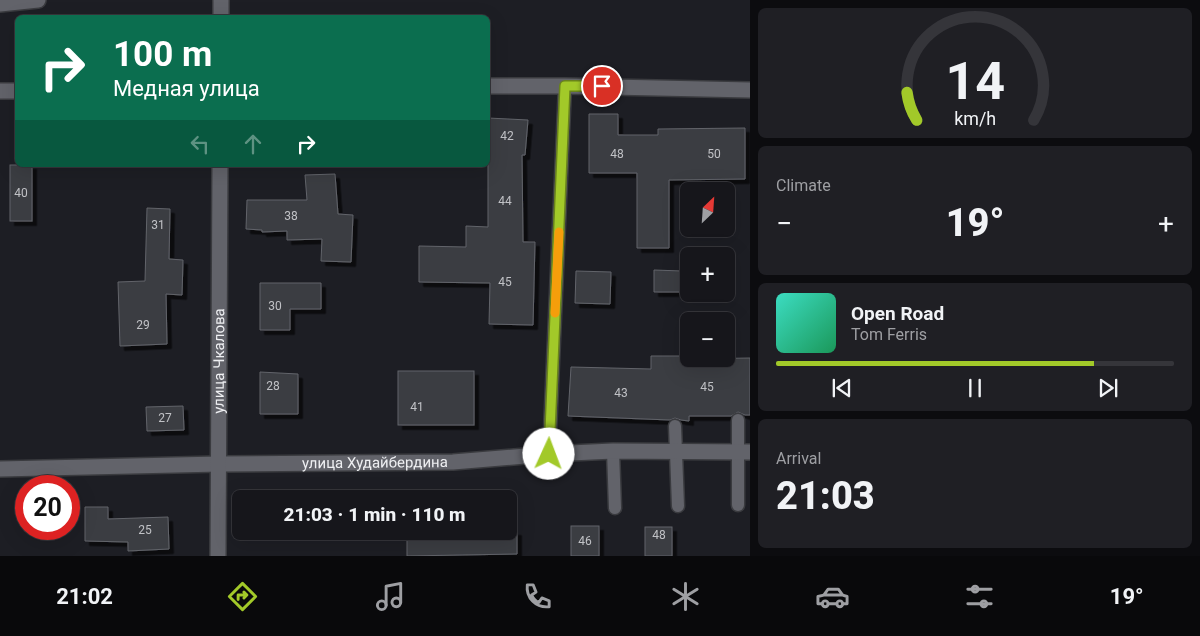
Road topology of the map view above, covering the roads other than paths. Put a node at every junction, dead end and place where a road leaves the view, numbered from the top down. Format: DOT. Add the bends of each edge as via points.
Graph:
graph roads {
  1 [pos="38,0"];
  2 [pos="221,0"];
  3 [pos="0,4"];
  4 [pos="221,15"];
  5 [pos="490,86"];
  6 [pos="565,86"];
  7 [pos="750,90"];
  8 [pos="0,91"];
  9 [pos="15,91"];
  10 [pos="220,167"];
  11 [pos="738,420"];
  12 [pos="675,426"];
  13 [pos="613,451"];
  14 [pos="676,452"];
  15 [pos="744,452"];
  16 [pos="549,454"];
  17 [pos="219,464"];
  18 [pos="0,469"];
  19 [pos="738,504"];
  20 [pos="678,506"];
  21 [pos="615,508"];
  22 [pos="218,556"];
  1 -- 3 [label="street"];
  2 -- 4 [label="street"];
  5 -- 6 [label="street"];
  6 -- 7 [label="street"];
  6 -- 16 [label="lane"];
  8 -- 9 [label="street"];
  10 -- 17 [label="street, улица Чкалова"];
  11 -- 15 [label="lane"];
  12 -- 14 [label="lane"];
  13 -- 14 [label="street, улица Худайбердина"];
  13 -- 16 [label="street, улица Худайбердина"];
  13 -- 21 [label="lane"];
  14 -- 15 [label="street, улица Худайбердина"];
  14 -- 20 [label="lane"];
  15 -- 19 [label="lane"];
  16 -- 17 [label="street, улица Худайбердина" via="453,462"];
  17 -- 18 [label="street, улица Худайбердина"];
  17 -- 22 [label="street, улица Чкалова"];
}
